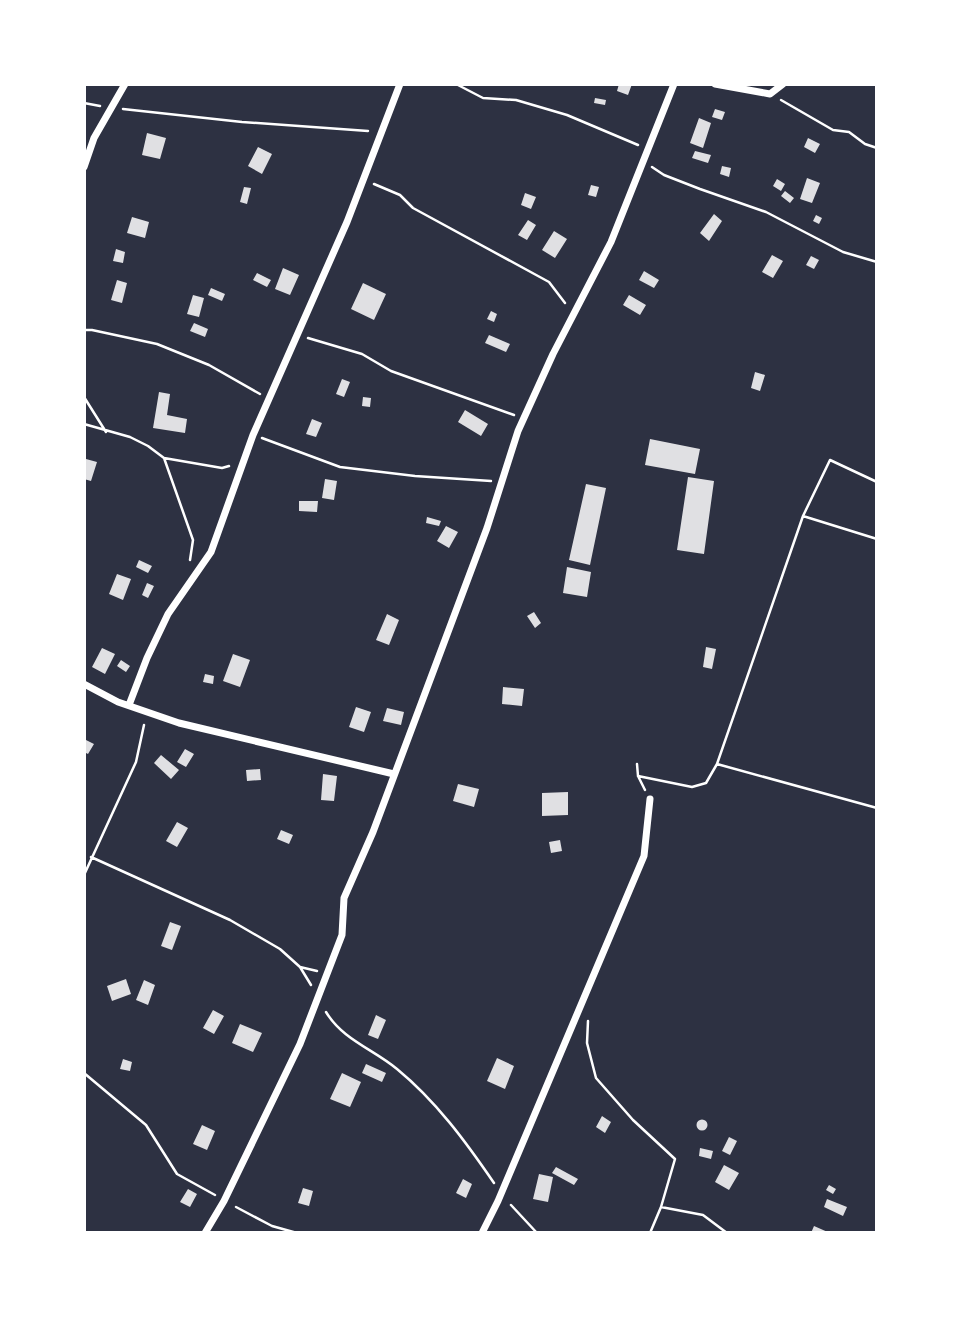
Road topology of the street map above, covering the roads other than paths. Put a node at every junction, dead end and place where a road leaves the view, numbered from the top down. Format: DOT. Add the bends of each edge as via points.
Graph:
graph roads {
  1 [pos="125,84"];
  2 [pos="400,84"];
  3 [pos="674,84"];
  4 [pos="715,84"];
  5 [pos="783,84"];
  6 [pos="84,167"];
  7 [pos="84,684"];
  8 [pos="129,705"];
  9 [pos="394,774"];
  10 [pos="650,799"];
  11 [pos="205,1233"];
  12 [pos="482,1233"];
  1 -- 6 [label="street" via="94,138"];
  2 -- 8 [label="street" via="347,222 253,435 211,552 168,614"];
  3 -- 9 [label="street" via="611,242 524,418"];
  4 -- 5 [label="street" via="770,93"];
  7 -- 8 [label="street"];
  8 -- 9 [label="street" via="179,723"];
  9 -- 11 [label="street" via="344,898 342,935 300,1044"];
  10 -- 12 [label="street" via="644,856"];
}
